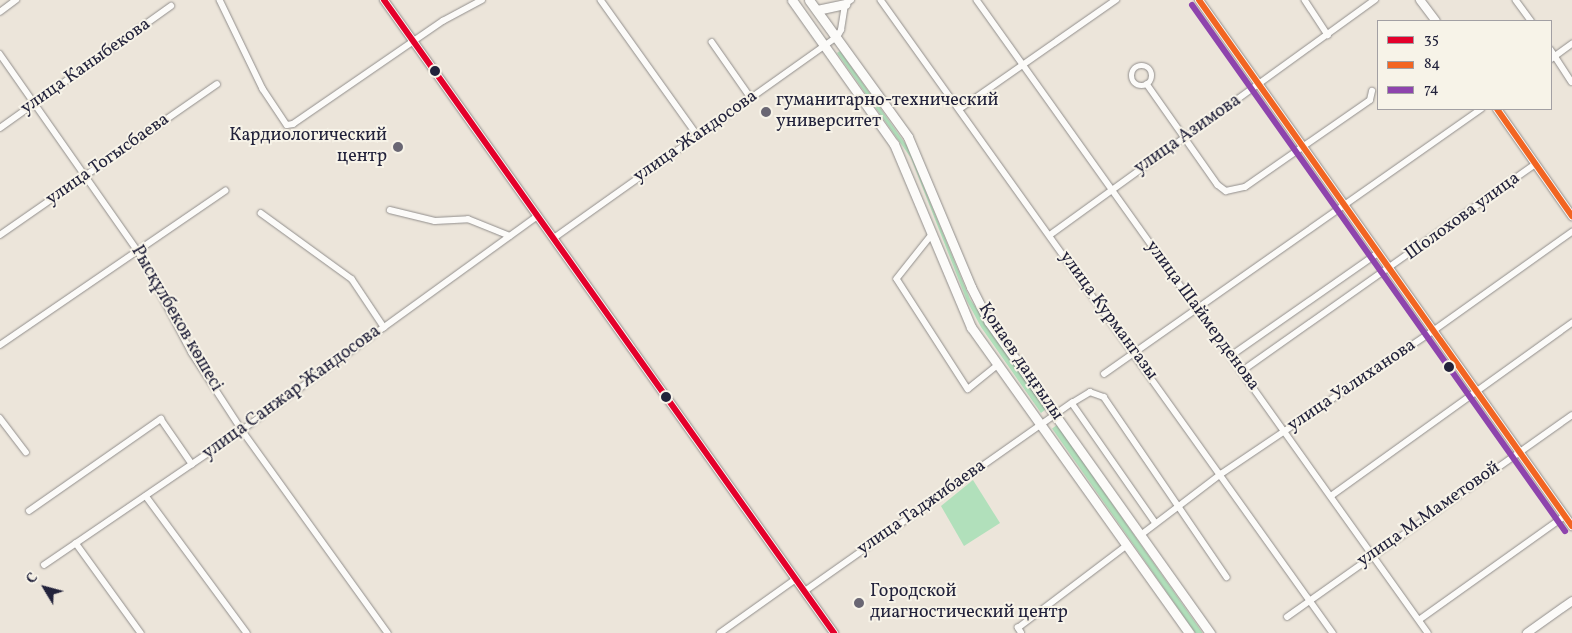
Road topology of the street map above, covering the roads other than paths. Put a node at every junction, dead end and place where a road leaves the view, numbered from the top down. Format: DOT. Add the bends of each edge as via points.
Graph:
graph roads {
  1 [pos="16,0"];
  2 [pos="220,0"];
  3 [pos="384,0"];
  4 [pos="482,0"];
  5 [pos="601,0"];
  6 [pos="792,0"];
  7 [pos="810,0"];
  8 [pos="882,0"];
  9 [pos="976,0"];
  10 [pos="1116,0"];
  11 [pos="1199,0"];
  12 [pos="1305,0"];
  13 [pos="1375,0"];
  14 [pos="1420,0"];
  15 [pos="1516,0"];
  16 [pos="848,2"];
  17 [pos="171,6"];
  18 [pos="817,10"];
  19 [pos="0,12"];
  20 [pos="1435,20"];
  21 [pos="1530,20"];
  22 [pos="1328,34"];
  23 [pos="838,37"];
  24 [pos="413,41"];
  25 [pos="712,42"];
  26 [pos="1572,44"];
  27 [pos="825,45"];
  28 [pos="0,54"];
  29 [pos="1552,55"];
  30 [pos="1024,66"];
  31 [pos="1572,82"];
  32 [pos="217,84"];
  33 [pos="1147,84"];
  34 [pos="1259,85"];
  35 [pos="1372,91"];
  36 [pos="751,98"];
  37 [pos="35,104"];
  38 [pos="961,108"];
  39 [pos="1480,110"];
  40 [pos="1498,110"];
  41 [pos="0,128"];
  42 [pos="698,136"];
  43 [pos="1185,138"];
  44 [pos="1302,147"];
  45 [pos="1535,164"];
  46 [pos="86,176"];
  47 [pos="1109,190"];
  48 [pos="225,191"];
  49 [pos="1345,208"];
  50 [pos="390,210"];
  51 [pos="261,213"];
  52 [pos="538,216"];
  53 [pos="1572,216"];
  54 [pos="1572,232"];
  55 [pos="932,235"];
  56 [pos="1050,235"];
  57 [pos="0,236"];
  58 [pos="510,236"];
  59 [pos="554,238"];
  60 [pos="138,251"];
  61 [pos="1378,253"];
  62 [pos="1389,270"];
  63 [pos="1198,308"];
  64 [pos="1572,324"];
  65 [pos="384,327"];
  66 [pos="1433,331"];
  67 [pos="0,345"];
  68 [pos="1135,352"];
  69 [pos="1232,355"];
  70 [pos="998,365"];
  71 [pos="1242,371"];
  72 [pos="1104,374"];
  73 [pos="1476,391"];
  74 [pos="1072,403"];
  75 [pos="1055,414"];
  76 [pos="1572,415"];
  77 [pos="0,418"];
  78 [pos="1040,425"];
  79 [pos="242,430"];
  80 [pos="1286,431"];
  81 [pos="1519,451"];
  82 [pos="26,452"];
  83 [pos="192,464"];
  84 [pos="1221,474"];
  85 [pos="146,496"];
  86 [pos="1331,496"];
  87 [pos="1177,508"];
  88 [pos="29,511"];
  89 [pos="1565,516"];
  90 [pos="1156,522"];
  91 [pos="1572,526"];
  92 [pos="1141,534"];
  93 [pos="76,543"];
  94 [pos="1126,546"];
  95 [pos="1372,554"];
  96 [pos="44,566"];
  97 [pos="1227,576"];
  98 [pos="796,579"];
  99 [pos="805,591"];
  100 [pos="1309,600"];
  101 [pos="1572,601"];
  102 [pos="1287,617"];
  103 [pos="1419,620"];
  104 [pos="141,633"];
  105 [pos="247,633"];
  106 [pos="388,633"];
  107 [pos="720,633"];
  108 [pos="834,633"];
  109 [pos="1021,633"];
  110 [pos="1189,633"];
  111 [pos="1210,633"];
  112 [pos="1333,633"];
  113 [pos="1428,633"];
  114 [pos="1527,633"];
  1 -- 19 [label="street"];
  2 -- 24 [label="street" via="263,89 287,125 294,124"];
  3 -- 24 [label="main road"];
  4 -- 24 [label="street"];
  5 -- 42 [label="street"];
  6 -- 27 [label="main road, Қонаев даңғылы"];
  7 -- 18 [label="main road, Қонаев даңғылы"];
  8 -- 38 [label="street, улица Курмангазы"];
  9 -- 30 [label="street, улица Шаймерденова"];
  10 -- 30 [label="street"];
  11 -- 34 [label="main road"];
  12 -- 22 [label="street"];
  13 -- 22 [label="street, улица Азимова"];
  14 -- 20 [label="main road"];
  15 -- 21 [label="street"];
  16 -- 18 [label="main road"];
  16 -- 23 [label="street"];
  17 -- 37 [label="street, улица Каныбекова"];
  18 -- 23 [label="main road, Қонаев даңғылы"];
  22 -- 34 [label="street, улица Азимова"];
  23 -- 27 [label="street, улица Жандосова"];
  23 -- 75 [label="main road, Қонаев даңғылы" via="908,137 989,322"];
  24 -- 52 [label="main road"];
  25 -- 36 [label="street"];
  26 -- 29 [label="street"];
  27 -- 36 [label="street, улица Жандосова"];
  27 -- 55 [label="main road, Қонаев даңғылы" via="894,144"];
  28 -- 37 [label="street, Рысқұлбеков көшесі"];
  29 -- 31 [label="street"];
  30 -- 38 [label="street"];
  30 -- 47 [label="street, улица Шаймерденова"];
  32 -- 46 [label="street, улица Тогысбаева"];
  33 -- 43 [label="street"];
  34 -- 43 [label="street, улица Азимова"];
  34 -- 44 [label="main road"];
  35 -- 44 [label="street" via="1370,100"];
  36 -- 42 [label="street, улица Жандосова"];
  37 -- 41 [label="street, улица Каныбекова"];
  37 -- 46 [label="street, Рысқұлбеков көшесі"];
  38 -- 56 [label="street, улица Курмангазы"];
  39 -- 49 [label="street"];
  40 -- 45 [label="main road"];
  42 -- 59 [label="street, улица Жандосова"];
  43 -- 44 [label="street" via="1218,185 1226,191 1244,187"];
  43 -- 47 [label="street, улица Азимова"];
  44 -- 49 [label="main road"];
  45 -- 53 [label="main road"];
  45 -- 62 [label="street, Шолохова улица"];
  46 -- 57 [label="street, улица Тогысбаева"];
  46 -- 60 [label="street, Рысқұлбеков көшесі"];
  47 -- 56 [label="street, улица Азимова"];
  47 -- 63 [label="street, улица Шаймерденова"];
  48 -- 60 [label="street"];
  49 -- 61 [label="main road"];
  49 -- 63 [label="street"];
  50 -- 58 [label="street" via="435,221 468,219"];
  51 -- 65 [label="street" via="352,279"];
  52 -- 58 [label="street, улица Санжар Жандосова"];
  52 -- 59 [label="main road"];
  54 -- 66 [label="street, улица Уалиханова"];
  55 -- 70 [label="main road, Қонаев даңғылы" via="971,328"];
  55 -- 70 [label="street" via="897,279 968,389"];
  56 -- 68 [label="street, улица Курмангазы"];
  58 -- 65 [label="street, улица Санжар Жандосова"];
  59 -- 98 [label="main road"];
  60 -- 67 [label="street"];
  60 -- 79 [label="street, Рысқұлбеков көшесі" via="192,353"];
  61 -- 62 [label="main road"];
  61 -- 69 [label="street, Шолохова улица"];
  62 -- 66 [label="main road"];
  62 -- 71 [label="street, Шолохова улица"];
  63 -- 68 [label="street"];
  63 -- 69 [label="street, улица Шаймерденова"];
  64 -- 73 [label="street"];
  65 -- 79 [label="street, улица Санжар Жандосова"];
  66 -- 73 [label="main road"];
  66 -- 80 [label="street, улица Уалиханова"];
  68 -- 72 [label="street"];
  68 -- 84 [label="street, улица Курмангазы"];
  69 -- 71 [label="street, улица Шаймерденова"];
  70 -- 78 [label="main road, Қонаев даңғылы"];
  71 -- 80 [label="street, улица Шаймерденова"];
  73 -- 81 [label="main road"];
  73 -- 86 [label="street"];
  74 -- 75 [label="street, улица Таджибаева"];
  74 -- 87 [label="street, улица Таджибаева" via="1090,392 1104,396"];
  74 -- 90 [label="street"];
  75 -- 78 [label="street, улица Таджибаева"];
  75 -- 92 [label="main road, Қонаев даңғылы"];
  76 -- 81 [label="street, улица М.Маметовой"];
  77 -- 82 [label="street"];
  78 -- 94 [label="main road, Қонаев даңғылы"];
  78 -- 99 [label="street, улица Таджибаева"];
  79 -- 83 [label="street, улица Санжар Жандосова"];
  79 -- 106 [label="street, Рысқұлбеков көшесі"];
  80 -- 84 [label="street, улица Уалиханова"];
  80 -- 86 [label="street, улица Шаймерденова"];
  81 -- 89 [label="main road"];
  81 -- 95 [label="street, улица М.Маметовой"];
  83 -- 85 [label="street, улица Санжар Жандосова"];
  83 -- 88 [label="street" via="161,419"];
  84 -- 87 [label="street, улица Уалиханова"];
  84 -- 100 [label="street, улица Курмангазы"];
  85 -- 93 [label="street, улица Санжар Жандосова"];
  85 -- 105 [label="street"];
  86 -- 95 [label="street, улица Шаймерденова"];
  87 -- 90 [label="street, улица Уалиханова"];
  87 -- 97 [label="street, улица Таджибаева"];
  89 -- 91 [label="main road"];
  89 -- 103 [label="street"];
  90 -- 92 [label="street, улица Уалиханова"];
  92 -- 111 [label="main road, Қонаев даңғылы"];
  93 -- 96 [label="street, улица Санжар Жандосова"];
  93 -- 104 [label="street"];
  94 -- 109 [label="street" via="1018,628"];
  94 -- 110 [label="main road, Қонаев даңғылы"];
  95 -- 100 [label="street, улица М.Маметовой"];
  95 -- 103 [label="street, улица Шаймерденова"];
  98 -- 99 [label="main road"];
  98 -- 107 [label="street"];
  99 -- 108 [label="main road"];
  100 -- 102 [label="street, улица М.Маметовой"];
  100 -- 112 [label="street, улица Курмангазы"];
  101 -- 114 [label="main road"];
  103 -- 113 [label="street, улица Шаймерденова"];
}
